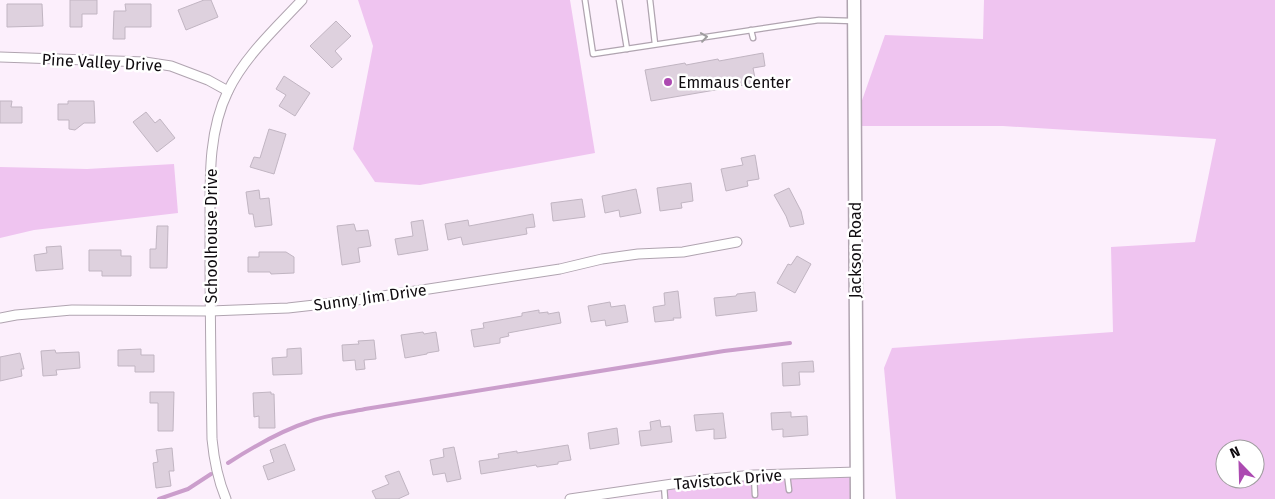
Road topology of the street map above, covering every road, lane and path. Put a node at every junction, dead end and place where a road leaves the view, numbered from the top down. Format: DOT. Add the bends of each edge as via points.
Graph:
graph roads {
  1 [pos="302,0"];
  2 [pos="585,0"];
  3 [pos="619,0"];
  4 [pos="650,0"];
  5 [pos="854,0"];
  6 [pos="854,21"];
  7 [pos="752,30"];
  8 [pos="753,38"];
  9 [pos="655,44"];
  10 [pos="627,49"];
  11 [pos="0,57"];
  12 [pos="228,91"];
  13 [pos="737,242"];
  14 [pos="210,311"];
  15 [pos="0,318"];
  16 [pos="857,472"];
  17 [pos="787,474"];
  18 [pos="754,475"];
  19 [pos="664,485"];
  20 [pos="789,490"];
  21 [pos="755,495"];
  22 [pos="226,499"];
  23 [pos="570,499"];
  24 [pos="665,499"];
  25 [pos="857,499"];
  1 -- 12 [label="street, Schoolhouse Drive" via="253,53"];
  2 -- 10 [label="lane" via="593,54"];
  3 -- 10 [label="lane"];
  4 -- 9 [label="lane"];
  5 -- 6 [label="street, Jackson Road"];
  6 -- 7 [label="lane" via="819,20"];
  6 -- 16 [label="street, Jackson Road"];
  7 -- 8 [label="lane"];
  9 -- 7 [label="lane, one-way"];
  9 -- 10 [label="lane"];
  11 -- 12 [label="street, Pine Valley Drive" via="171,66"];
  12 -- 14 [label="street, Schoolhouse Drive" via="214,132 212,150"];
  13 -- 14 [label="street, Sunny Jim Drive" via="684,252 602,259 350,302"];
  14 -- 15 [label="street, Sunny Jim Drive" via="72,310"];
  14 -- 22 [label="street, Schoolhouse Drive" via="214,459"];
  16 -- 17 [label="street, Tavistock Drive"];
  16 -- 25 [label="street, Jackson Road"];
  17 -- 18 [label="street, Tavistock Drive"];
  17 -- 20 [label="lane"];
  18 -- 19 [label="street, Tavistock Drive"];
  18 -- 21 [label="lane"];
  19 -- 23 [label="street, Tavistock Drive"];
  19 -- 24 [label="lane"];
}
